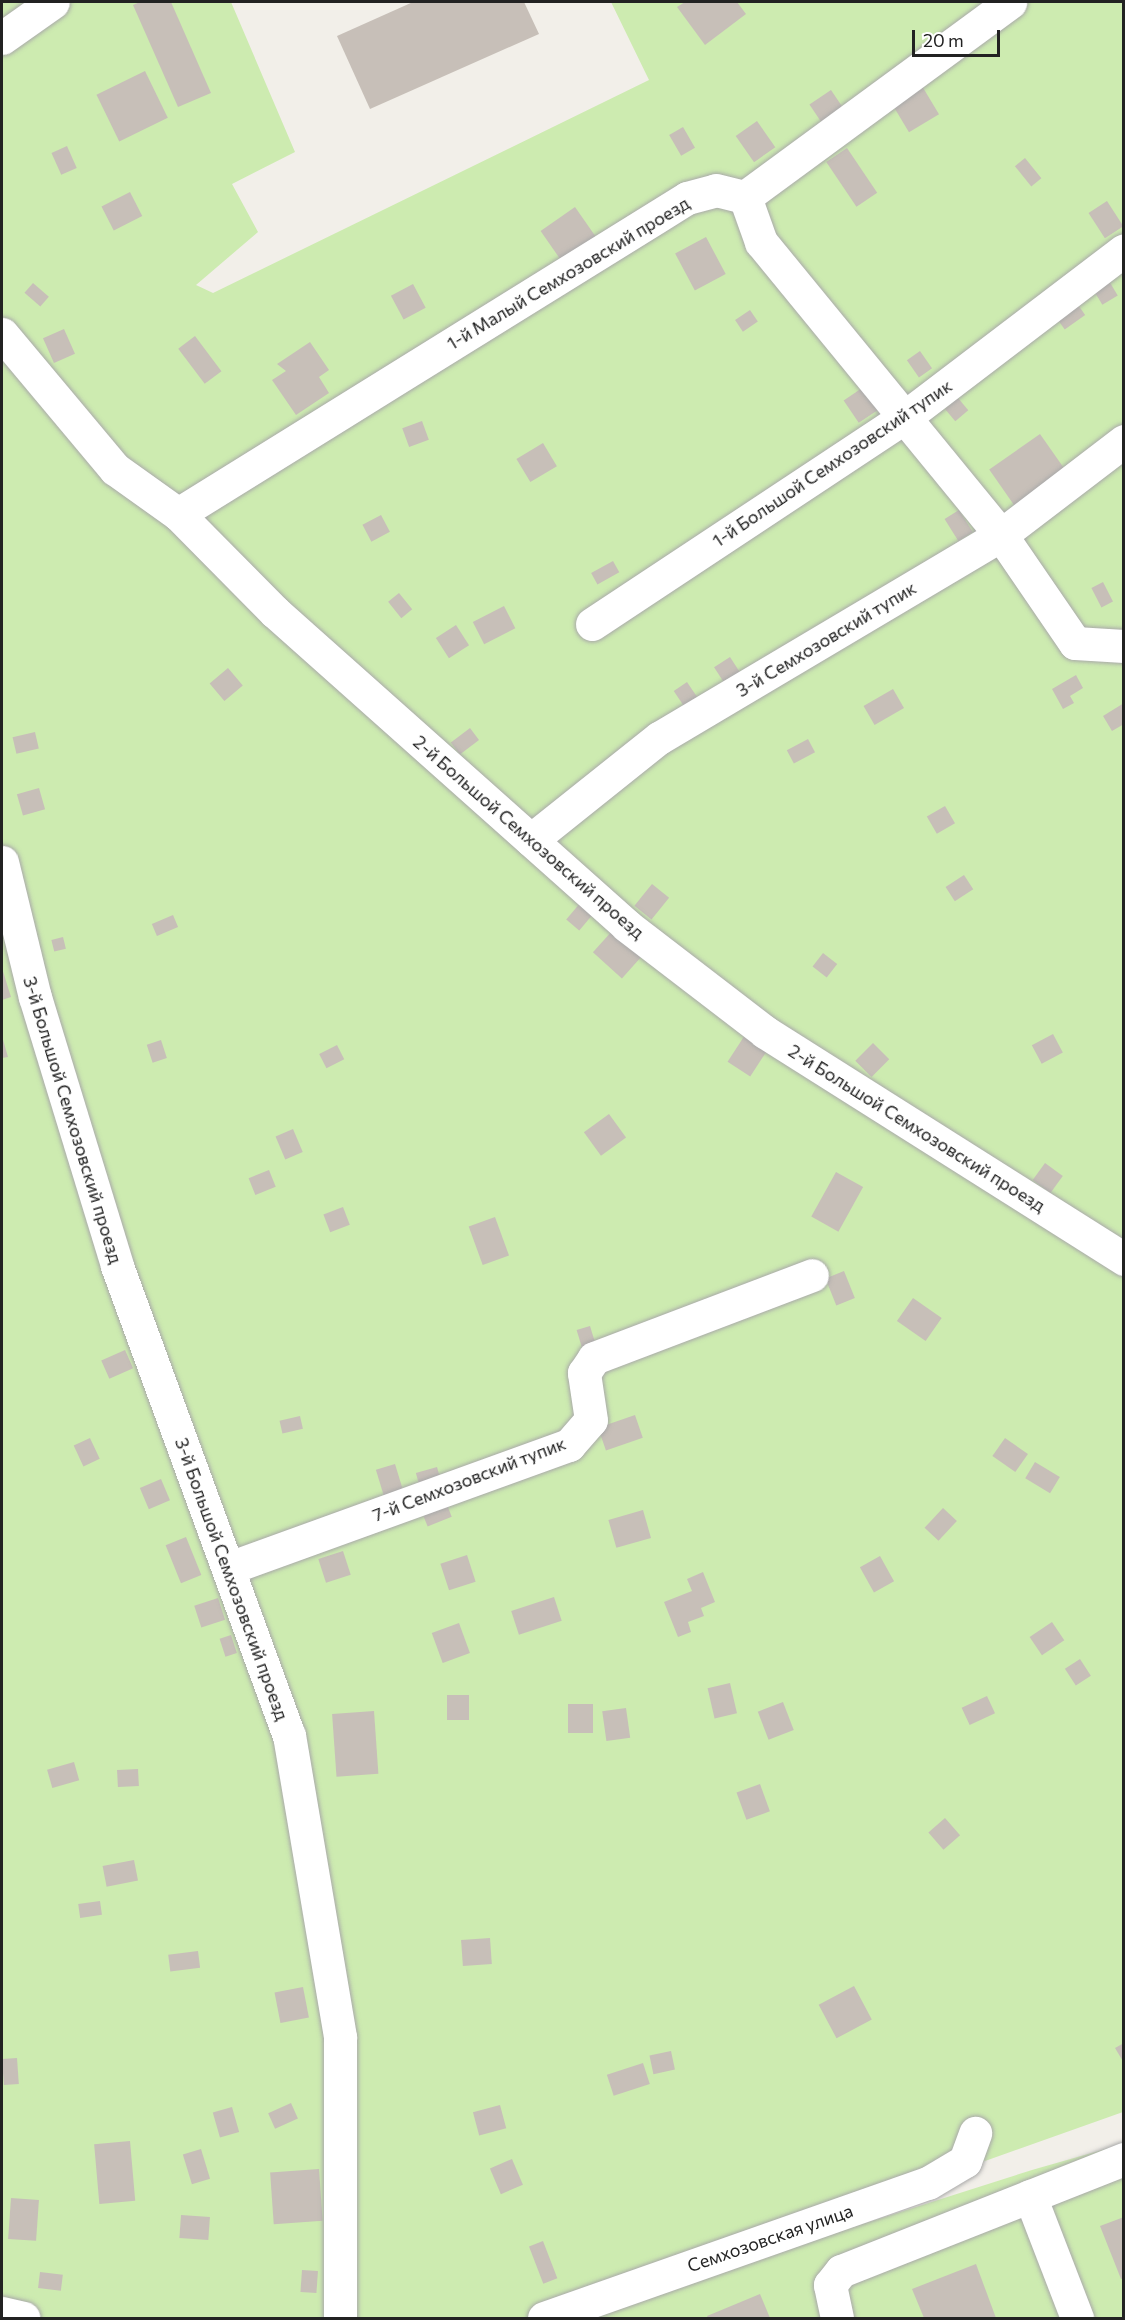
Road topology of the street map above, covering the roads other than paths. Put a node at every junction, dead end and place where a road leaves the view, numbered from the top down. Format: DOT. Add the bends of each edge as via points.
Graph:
graph roads {
  1 [pos="53,2"];
  2 [pos="1010,2"];
  3 [pos="2,38"];
  4 [pos="745,197"];
  5 [pos="1124,250"];
  6 [pos="2,334"];
  7 [pos="905,417"];
  8 [pos="1124,441"];
  9 [pos="178,514"];
  10 [pos="1000,535"];
  11 [pos="592,624"];
  12 [pos="1124,646"];
  13 [pos="531,840"];
  14 [pos="2,862"];
  15 [pos="1124,1259"];
  16 [pos="812,1275"];
  17 [pos="229,1568"];
  18 [pos="975,2133"];
  19 [pos="1124,2159"];
  20 [pos="1030,2196"];
  21 [pos="2,2313"];
  22 [pos="23,2319"];
  23 [pos="340,2319"];
  24 [pos="544,2319"];
  25 [pos="837,2319"];
  26 [pos="1077,2319"];
  1 -- 3 [label="street"];
  2 -- 4 [label="street"];
  4 -- 7 [label="street" via="761,242"];
  4 -- 9 [label="street, 1-й Малый Семхозовский проезд" via="716,190 687,198"];
  5 -- 7 [label="street, 1-й Большой Семхозовский тупик"];
  6 -- 9 [label="street, 2-й Большой Семхозовский проезд" via="115,469"];
  7 -- 10 [label="street"];
  7 -- 11 [label="street, 1-й Большой Семхозовский тупик"];
  8 -- 10 [label="street, 3-й Семхозовский тупик"];
  9 -- 13 [label="street, 2-й Большой Семхозовский проезд" via="275,612"];
  10 -- 12 [label="street" via="1076,644"];
  10 -- 13 [label="street, 3-й Семхозовский тупик" via="659,738"];
  13 -- 15 [label="street, 2-й Большой Семхозовский проезд" via="627,926 765,1032"];
  14 -- 17 [label="street, 3-й Большой Семхозовский проезд" via="35,997 117,1266"];
  16 -- 17 [label="street, 7-й Семхозовский тупик" via="594,1358 584,1373 591,1420 568,1445"];
  17 -- 23 [label="street, 3-й Большой Семхозовский проезд" via="289,1734 340,2037"];
  18 -- 24 [label="street, Семхозовская улица" via="966,2161 928,2183"];
  19 -- 20 [label="street"];
  20 -- 25 [label="street" via="841,2271 830,2285"];
  20 -- 26 [label="street"];
  21 -- 22 [label="street"];
}
